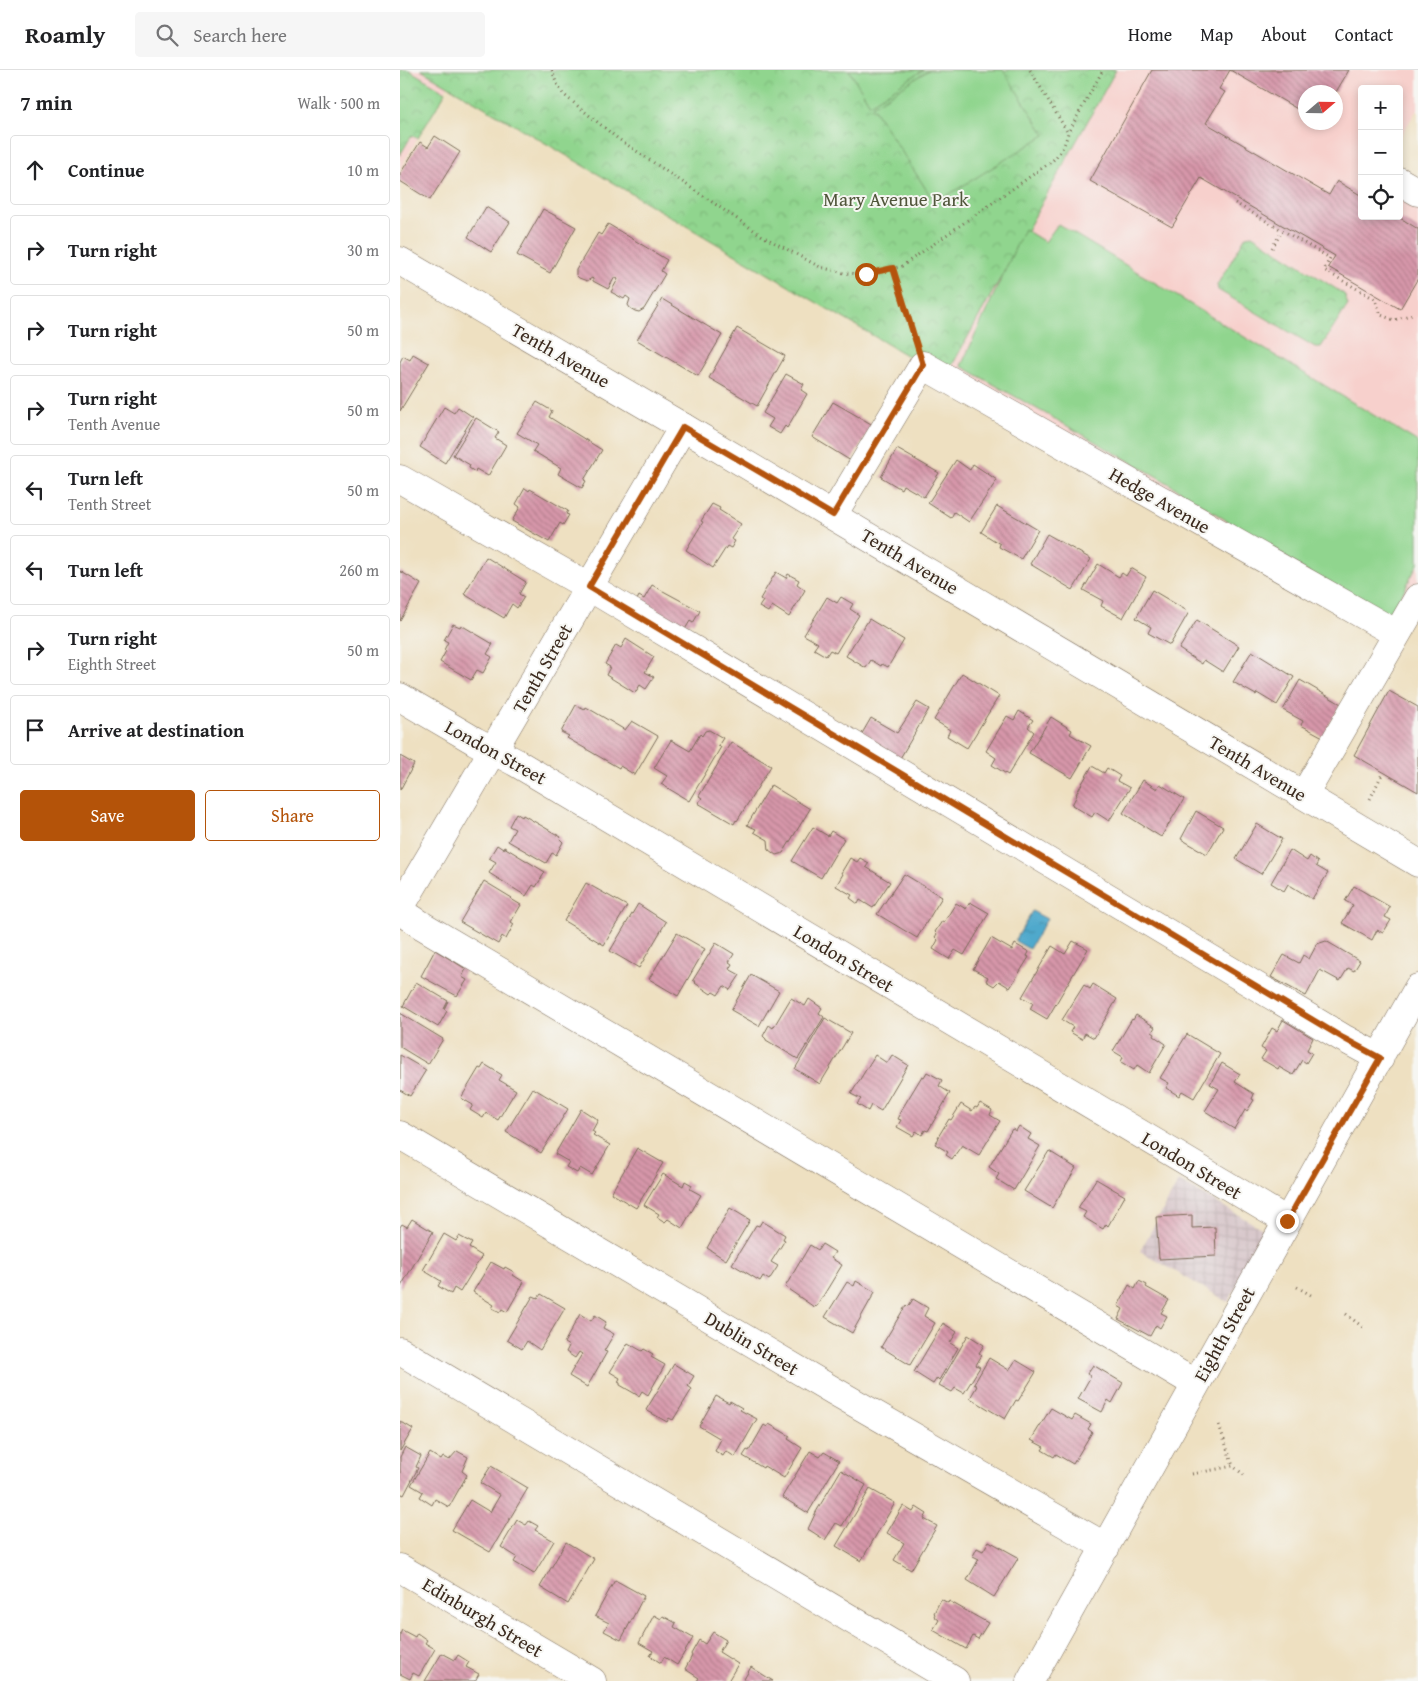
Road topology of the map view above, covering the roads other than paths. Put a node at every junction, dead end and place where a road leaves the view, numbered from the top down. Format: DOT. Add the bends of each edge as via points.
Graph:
graph roads {
  1 [pos="1403,183"];
  2 [pos="1418,192"];
  3 [pos="400,261"];
  4 [pos="683,427"];
  5 [pos="400,479"];
  6 [pos="833,515"];
  7 [pos="589,587"];
  8 [pos="1418,598"];
  9 [pos="1397,634"];
  10 [pos="400,698"];
  11 [pos="493,750"];
  12 [pos="1304,795"];
  13 [pos="1418,863"];
  14 [pos="400,910"];
  15 [pos="1418,988"];
  16 [pos="1380,1058"];
  17 [pos="400,1135"];
  18 [pos="1287,1221"];
  19 [pos="400,1351"];
  20 [pos="1196,1384"];
  21 [pos="1106,1547"];
  22 [pos="400,1568"];
  23 [pos="592,1681"];
  24 [pos="955,1681"];
  25 [pos="1030,1681"];
  1 -- 2 [label="street"];
  3 -- 4 [label="street, Tenth Avenue"];
  4 -- 6 [label="street, Tenth Avenue"];
  4 -- 7 [label="street, Tenth Street"];
  5 -- 7 [label="street"];
  6 -- 9 [label="street, Hedge Avenue" via="923,365"];
  6 -- 12 [label="street, Tenth Avenue"];
  7 -- 11 [label="street, Tenth Street"];
  7 -- 16 [label="street"];
  8 -- 9 [label="street"];
  9 -- 12 [label="street"];
  10 -- 11 [label="street, London Street"];
  11 -- 14 [label="street, Tenth Street"];
  11 -- 18 [label="street, London Street"];
  12 -- 13 [label="street, Tenth Avenue"];
  14 -- 20 [label="street"];
  15 -- 16 [label="street, Eighth Street"];
  16 -- 18 [label="street, Eighth Street"];
  17 -- 21 [label="street, Dublin Street"];
  18 -- 20 [label="street, Eighth Street"];
  19 -- 24 [label="street"];
  20 -- 21 [label="street, Eighth Street"];
  21 -- 25 [label="street, Eighth Street"];
  22 -- 23 [label="street, Edinburgh Street"];
}
